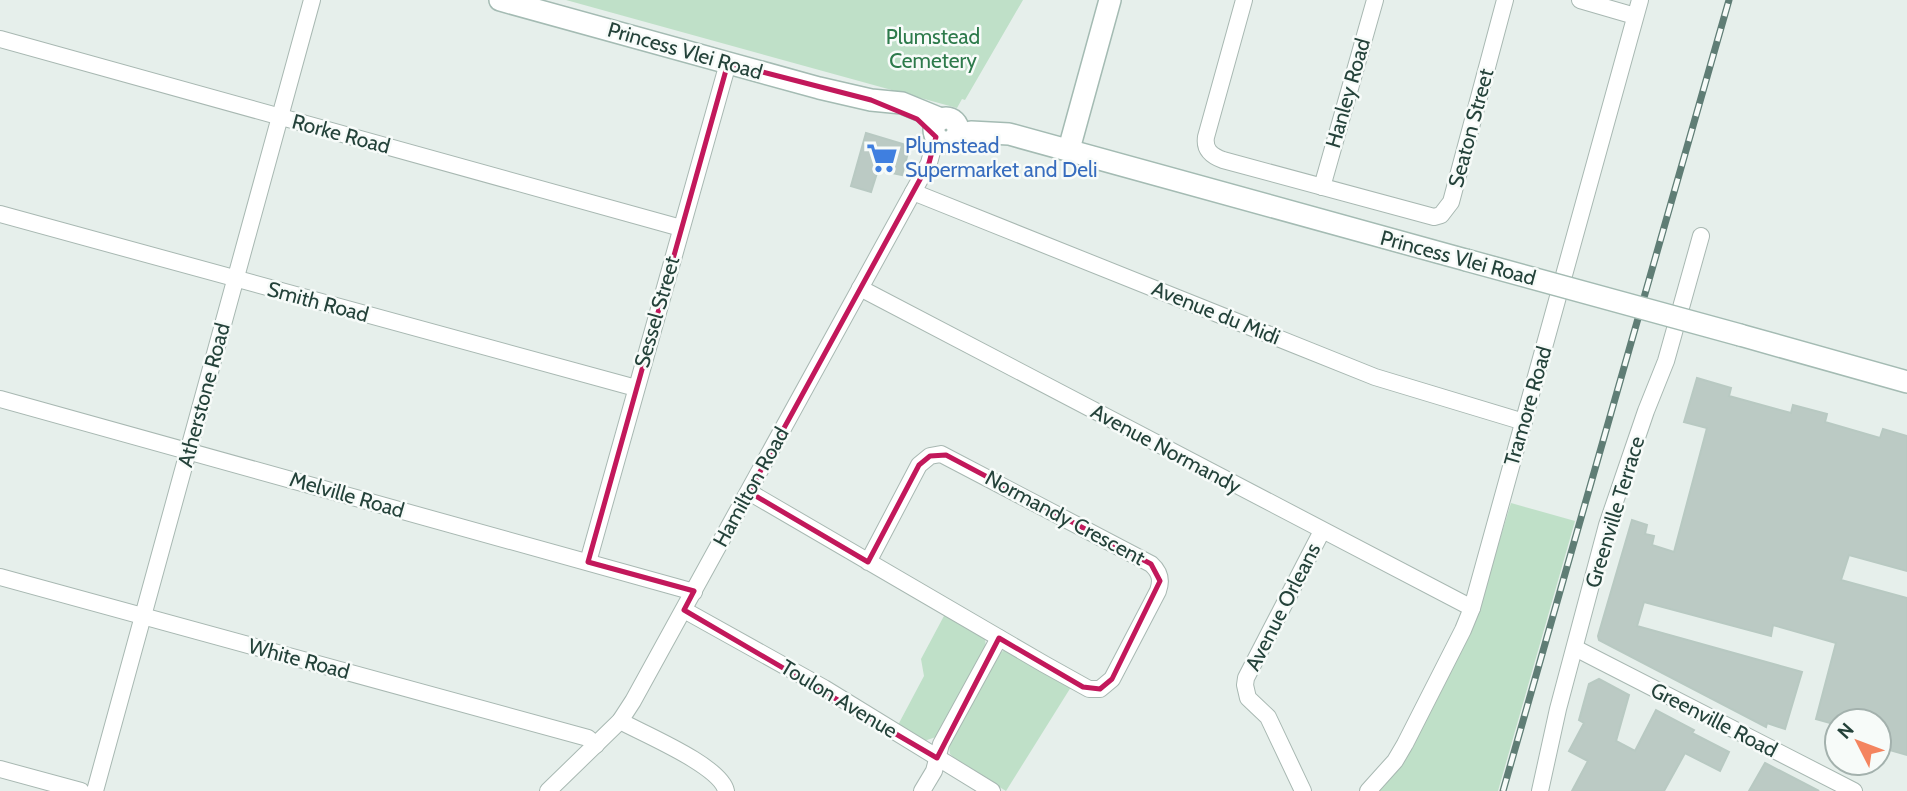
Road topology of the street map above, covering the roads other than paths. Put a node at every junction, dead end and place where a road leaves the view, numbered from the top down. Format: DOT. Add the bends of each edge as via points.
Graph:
graph roads {
  1 [pos="312,0"];
  2 [pos="500,0"];
  3 [pos="1110,0"];
  4 [pos="1244,0"];
  5 [pos="1375,0"];
  6 [pos="1505,0"];
  7 [pos="1580,0"];
  8 [pos="1637,8"];
  9 [pos="0,39"];
  10 [pos="728,63"];
  11 [pos="280,117"];
  12 [pos="945,131"];
  13 [pos="1069,149"];
  14 [pos="1322,187"];
  15 [pos="913,192"];
  16 [pos="0,214"];
  17 [pos="681,228"];
  18 [pos="1701,236"];
  19 [pos="235,280"];
  20 [pos="860,288"];
  21 [pos="1907,382"];
  22 [pos="636,388"];
  23 [pos="0,398"];
  24 [pos="1524,422"];
  25 [pos="188,451"];
  26 [pos="748,492"];
  27 [pos="1322,531"];
  28 [pos="588,562"];
  29 [pos="868,562"];
  30 [pos="0,577"];
  31 [pos="694,592"];
  32 [pos="1472,608"];
  33 [pos="684,610"];
  34 [pos="143,617"];
  35 [pos="999,638"];
  36 [pos="1575,648"];
  37 [pos="621,721"];
  38 [pos="596,745"];
  39 [pos="937,758"];
  40 [pos="0,769"];
  41 [pos="81,791"];
  42 [pos="95,791"];
  43 [pos="548,791"];
  44 [pos="726,791"];
  45 [pos="922,791"];
  46 [pos="992,791"];
  47 [pos="1303,791"];
  48 [pos="1368,791"];
  49 [pos="1540,791"];
  50 [pos="1854,791"];
  1 -- 11 [label="street, Atherstone Road"];
  2 -- 10 [label="street, Princess Vlei Road"];
  3 -- 13 [label="street"];
  4 -- 14 [label="street" via="1205,144 1223,160"];
  5 -- 14 [label="street, Hanley Road"];
  6 -- 14 [label="street, Seaton Street" via="1451,202 1441,215 1426,216"];
  7 -- 8 [label="street"];
  8 -- 24 [label="street, Tramore Road"];
  9 -- 11 [label="street, Rorke Road"];
  10 -- 12 [label="street, Princess Vlei Road" via="871,100 902,103"];
  10 -- 17 [label="street, Sessel Street"];
  11 -- 17 [label="street, Rorke Road"];
  11 -- 19 [label="street, Atherstone Road"];
  12 -- 13 [label="street, Princess Vlei Road" via="1009,134"];
  12 -- 15 [label="street, Hamilton Road"];
  13 -- 21 [label="street, Princess Vlei Road, bridge"];
  15 -- 20 [label="street, Hamilton Road"];
  15 -- 24 [label="street, Avenue du Midi" via="1375,377"];
  16 -- 19 [label="street, Smith Road"];
  17 -- 22 [label="street, Sessel Street"];
  18 -- 36 [label="street, Greenville Terrace" via="1666,361 1607,525"];
  19 -- 22 [label="street, Smith Road"];
  19 -- 25 [label="street, Atherstone Road"];
  20 -- 26 [label="street, Hamilton Road"];
  20 -- 27 [label="street, Avenue Normandy"];
  22 -- 28 [label="street, Sessel Street"];
  23 -- 25 [label="street, Melville Road"];
  24 -- 32 [label="street, Tramore Road"];
  25 -- 28 [label="street, Melville Road"];
  25 -- 34 [label="street, Atherstone Road"];
  26 -- 29 [label="street, Normandy Crescent"];
  26 -- 31 [label="street, Hamilton Road"];
  27 -- 32 [label="street, Avenue Normandy"];
  27 -- 47 [label="street, Avenue Orleans" via="1245,685 1251,702 1268,717"];
  28 -- 31 [label="street, Melville Road"];
  29 -- 35 [label="street, Normandy Crescent"];
  29 -- 35 [label="street, Normandy Crescent" via="919,465 941,454 1151,564 1160,575 1158,591 1112,679 1100,689 1083,687"];
  30 -- 34 [label="street, White Road"];
  31 -- 33 [label="street, Hamilton Road"];
  32 -- 48 [label="street, Tramore Road" via="1405,744"];
  33 -- 37 [label="street, Hamilton Road"];
  33 -- 39 [label="street, Toulon Avenue"];
  34 -- 38 [label="street, White Road" via="588,738"];
  34 -- 42 [label="street, Atherstone Road"];
  35 -- 39 [label="street"];
  36 -- 49 [label="street, Greenville Terrace"];
  36 -- 50 [label="street, Greenville Road"];
  37 -- 38 [label="street, Hamilton Road"];
  37 -- 44 [label="street" via="705,766 721,779"];
  38 -- 43 [label="street, Hamilton Road"];
  39 -- 45 [label="street"];
  39 -- 46 [label="street, Toulon Avenue"];
  40 -- 41 [label="street"];
}
